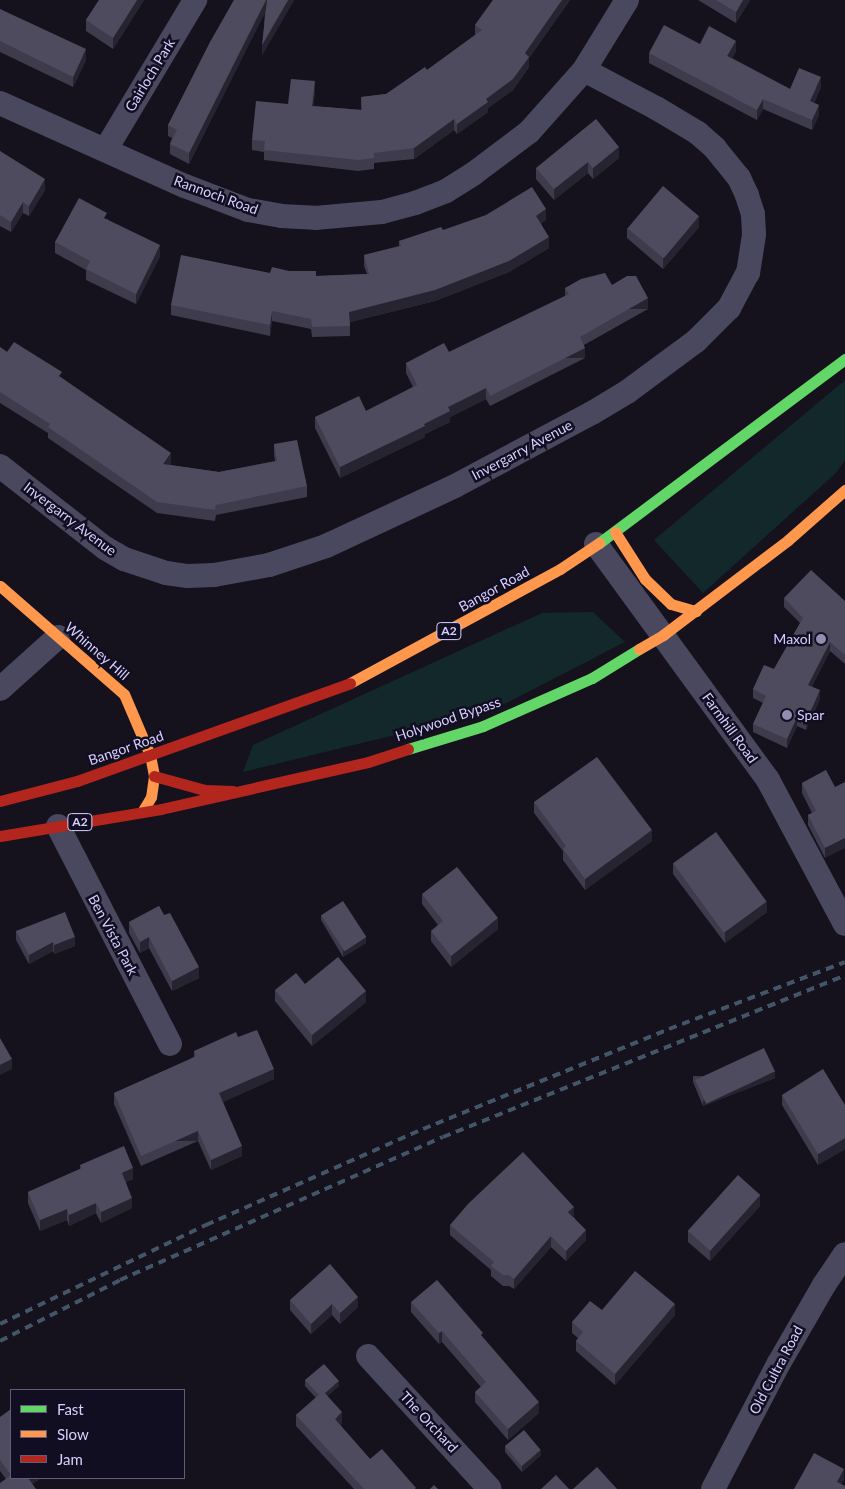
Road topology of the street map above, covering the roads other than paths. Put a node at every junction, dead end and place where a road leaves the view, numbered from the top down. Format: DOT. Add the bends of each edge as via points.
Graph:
graph roads {
  1 [pos="195,0"];
  2 [pos="627,0"];
  3 [pos="584,70"];
  4 [pos="0,104"];
  5 [pos="106,149"];
  6 [pos="845,359"];
  7 [pos="0,466"];
  8 [pos="845,490"];
  9 [pos="605,538"];
  10 [pos="0,586"];
  11 [pos="696,611"];
  12 [pos="663,634"];
  13 [pos="58,637"];
  14 [pos="0,689"];
  15 [pos="150,756"];
  16 [pos="154,776"];
  17 [pos="237,791"];
  18 [pos="0,801"];
  19 [pos="142,812"];
  20 [pos="58,826"];
  21 [pos="0,836"];
  22 [pos="838,897"];
  23 [pos="845,924"];
  24 [pos="170,1044"];
  25 [pos="845,1254"];
  26 [pos="368,1356"];
  27 [pos="490,1489"];
  28 [pos="713,1489"];
  1 -- 5 [label="street, Gairloch Park"];
  2 -- 3 [label="street, Rannoch Road"];
  3 -- 5 [label="street, Rannoch Road" via="529,132 473,174 446,191 415,204 382,212 315,218 248,210 185,186"];
  3 -- 7 [label="street, Invergarry Avenue" via="698,133 728,162 739,178 753,214 753,254 748,273 729,308 696,340 627,392 456,486 326,546 269,565 214,575 166,573 124,559 105,548"];
  4 -- 5 [label="street, Rannoch Road"];
  6 -- 9 [label="main road, Bangor Road / A2"];
  8 -- 11 [label="main road, Holywood Bypass / A2" via="788,540"];
  9 -- 11 [label="main road" via="671,604"];
  9 -- 12 [label="street, Farmhill Road"];
  9 -- 15 [label="main road, Bangor Road / A2" via="560,569 351,683"];
  10 -- 13 [label="main road, Whinney Hill"];
  11 -- 12 [label="main road, Holywood Bypass / A2"];
  12 -- 17 [label="main road, Holywood Bypass / A2" via="592,678 483,726 368,762"];
  12 -- 22 [label="street, Farmhill Road" via="768,780"];
  13 -- 14 [label="street"];
  13 -- 15 [label="main road, Whinney Hill" via="124,694"];
  15 -- 16 [label="main road, Whinney Hill"];
  15 -- 18 [label="main road, Bangor Road / A2" via="77,781"];
  16 -- 17 [label="main road" via="206,790"];
  16 -- 19 [label="main road, Whinney Hill" via="151,797"];
  17 -- 19 [label="main road, Holywood Bypass / A2"];
  19 -- 20 [label="main road, Holywood Bypass / A2"];
  20 -- 21 [label="main road, Holywood Bypass / A2"];
  20 -- 24 [label="street, Ben Vista Park"];
  22 -- 23 [label="street, Farmhill Road"];
  25 -- 28 [label="street, Old Cultra Road" via="779,1363"];
  26 -- 27 [label="street, The Orchard"];
}
